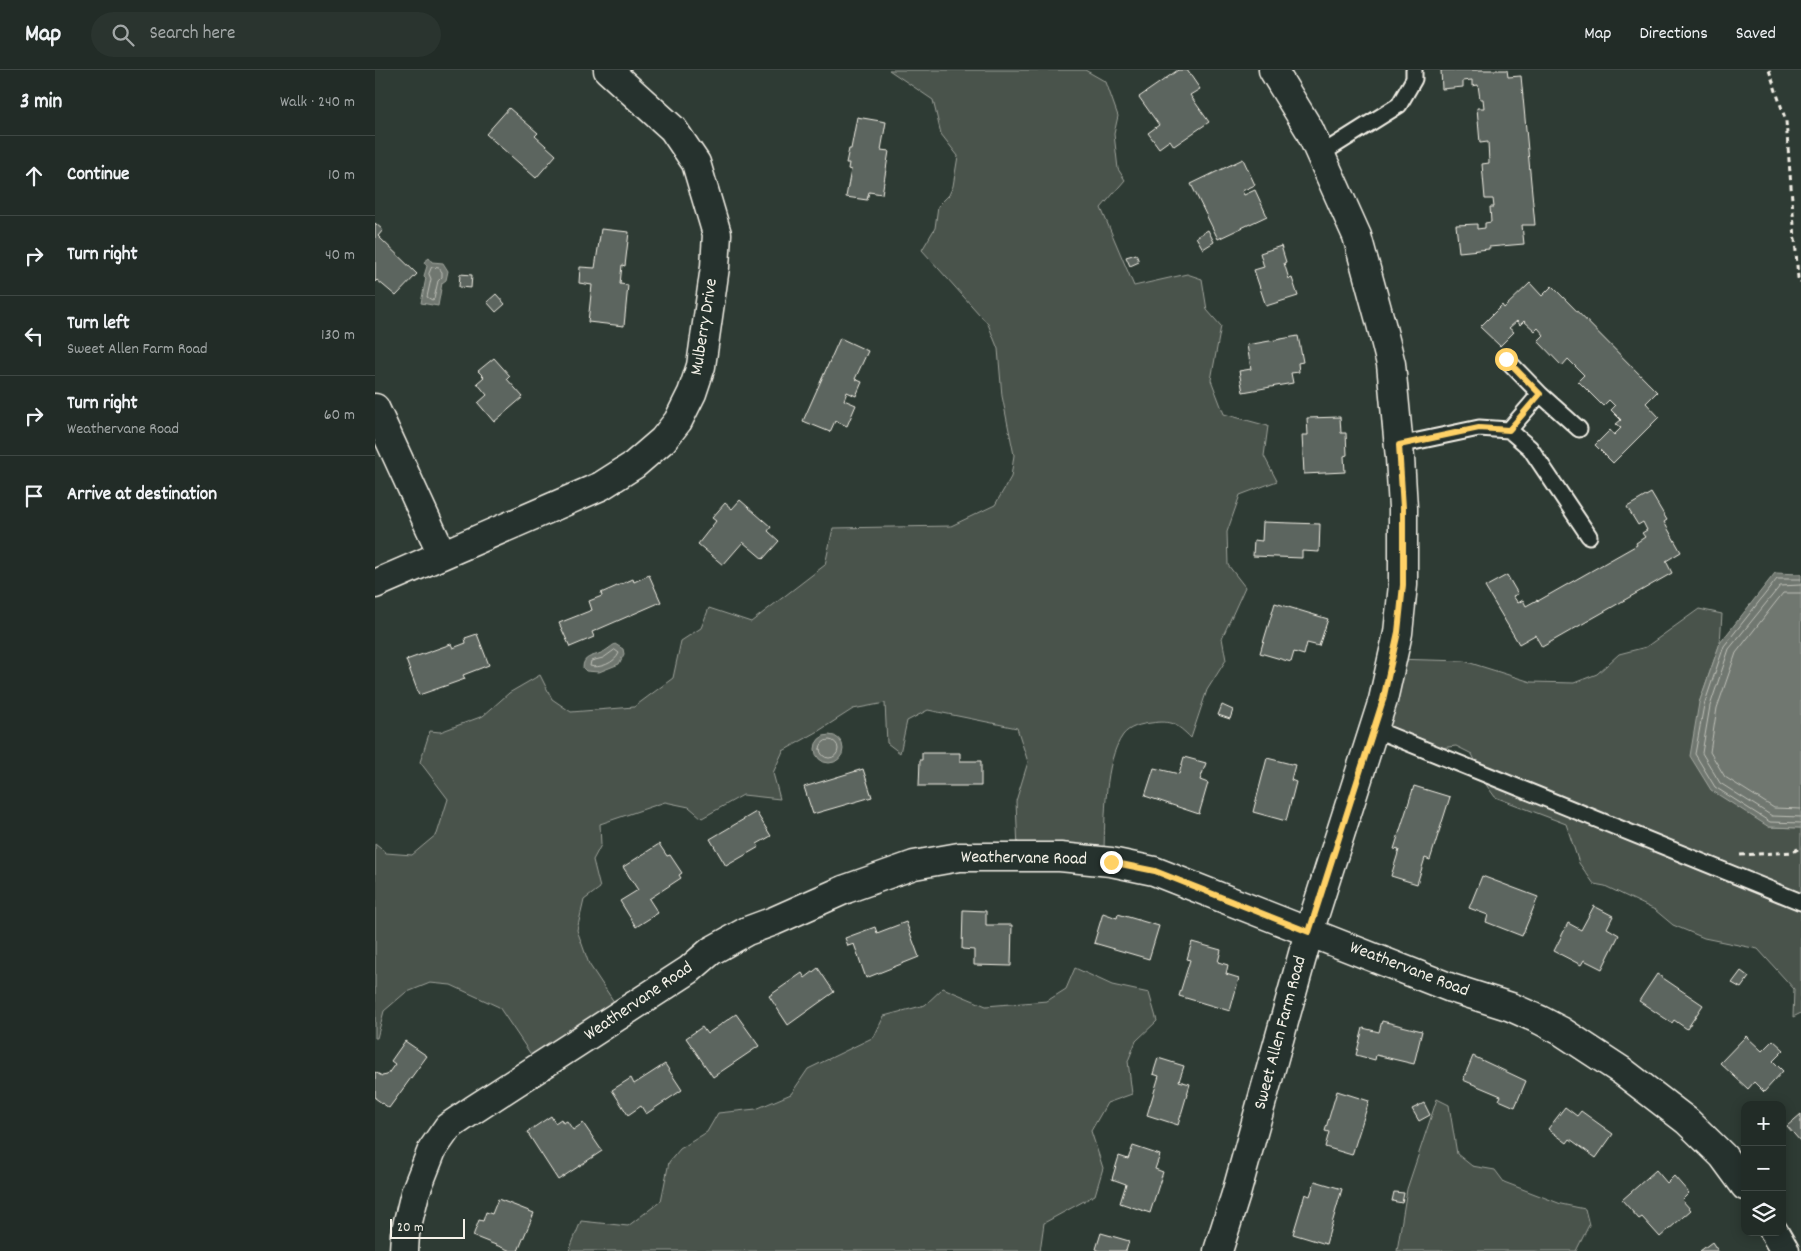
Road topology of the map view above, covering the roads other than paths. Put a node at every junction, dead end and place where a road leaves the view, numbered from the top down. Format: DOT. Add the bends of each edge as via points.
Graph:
graph roads {
  1 [pos="608,70"];
  2 [pos="1273,70"];
  3 [pos="1413,70"];
  4 [pos="1321,154"];
  5 [pos="1506,359"];
  6 [pos="1540,394"];
  7 [pos="375,408"];
  8 [pos="1579,429"];
  9 [pos="1509,430"];
  10 [pos="1399,445"];
  11 [pos="1589,536"];
  12 [pos="441,554"];
  13 [pos="375,584"];
  14 [pos="1374,729"];
  15 [pos="1801,902"];
  16 [pos="1309,932"];
  17 [pos="1741,1181"];
  18 [pos="1776,1236"];
  19 [pos="404,1251"];
  20 [pos="1218,1251"];
  21 [pos="1785,1251"];
  1 -- 12 [label="street, Mulberry Drive" via="673,128 696,162 707,196 717,234 716,250 701,366 695,384 678,422 634,465 601,486"];
  2 -- 4 [label="street, Sweet Allen Farm Road"];
  3 -- 4 [label="lane" via="1414,79 1399,105"];
  4 -- 10 [label="street, Sweet Allen Farm Road" via="1357,236 1381,324 1391,364"];
  5 -- 6 [label="lane"];
  6 -- 8 [label="lane"];
  6 -- 9 [label="lane"];
  7 -- 12 [label="street"];
  9 -- 10 [label="lane" via="1479,428"];
  9 -- 11 [label="lane" via="1530,448"];
  10 -- 14 [label="street, Sweet Allen Farm Road" via="1403,585 1398,632"];
  12 -- 13 [label="street, Mulberry Drive"];
  14 -- 15 [label="lane"];
  14 -- 16 [label="street, Sweet Allen Farm Road"];
  16 -- 17 [label="street, Weathervane Road" via="1451,988 1511,1007 1561,1031 1622,1071 1687,1121 1723,1156"];
  16 -- 19 [label="street, Weathervane Road" via="1155,871 1060,857 959,857 914,865 846,888 723,943 689,970 449,1127 432,1150 415,1193"];
  16 -- 20 [label="street, Sweet Allen Farm Road"];
  18 -- 21 [label="street"];
}
